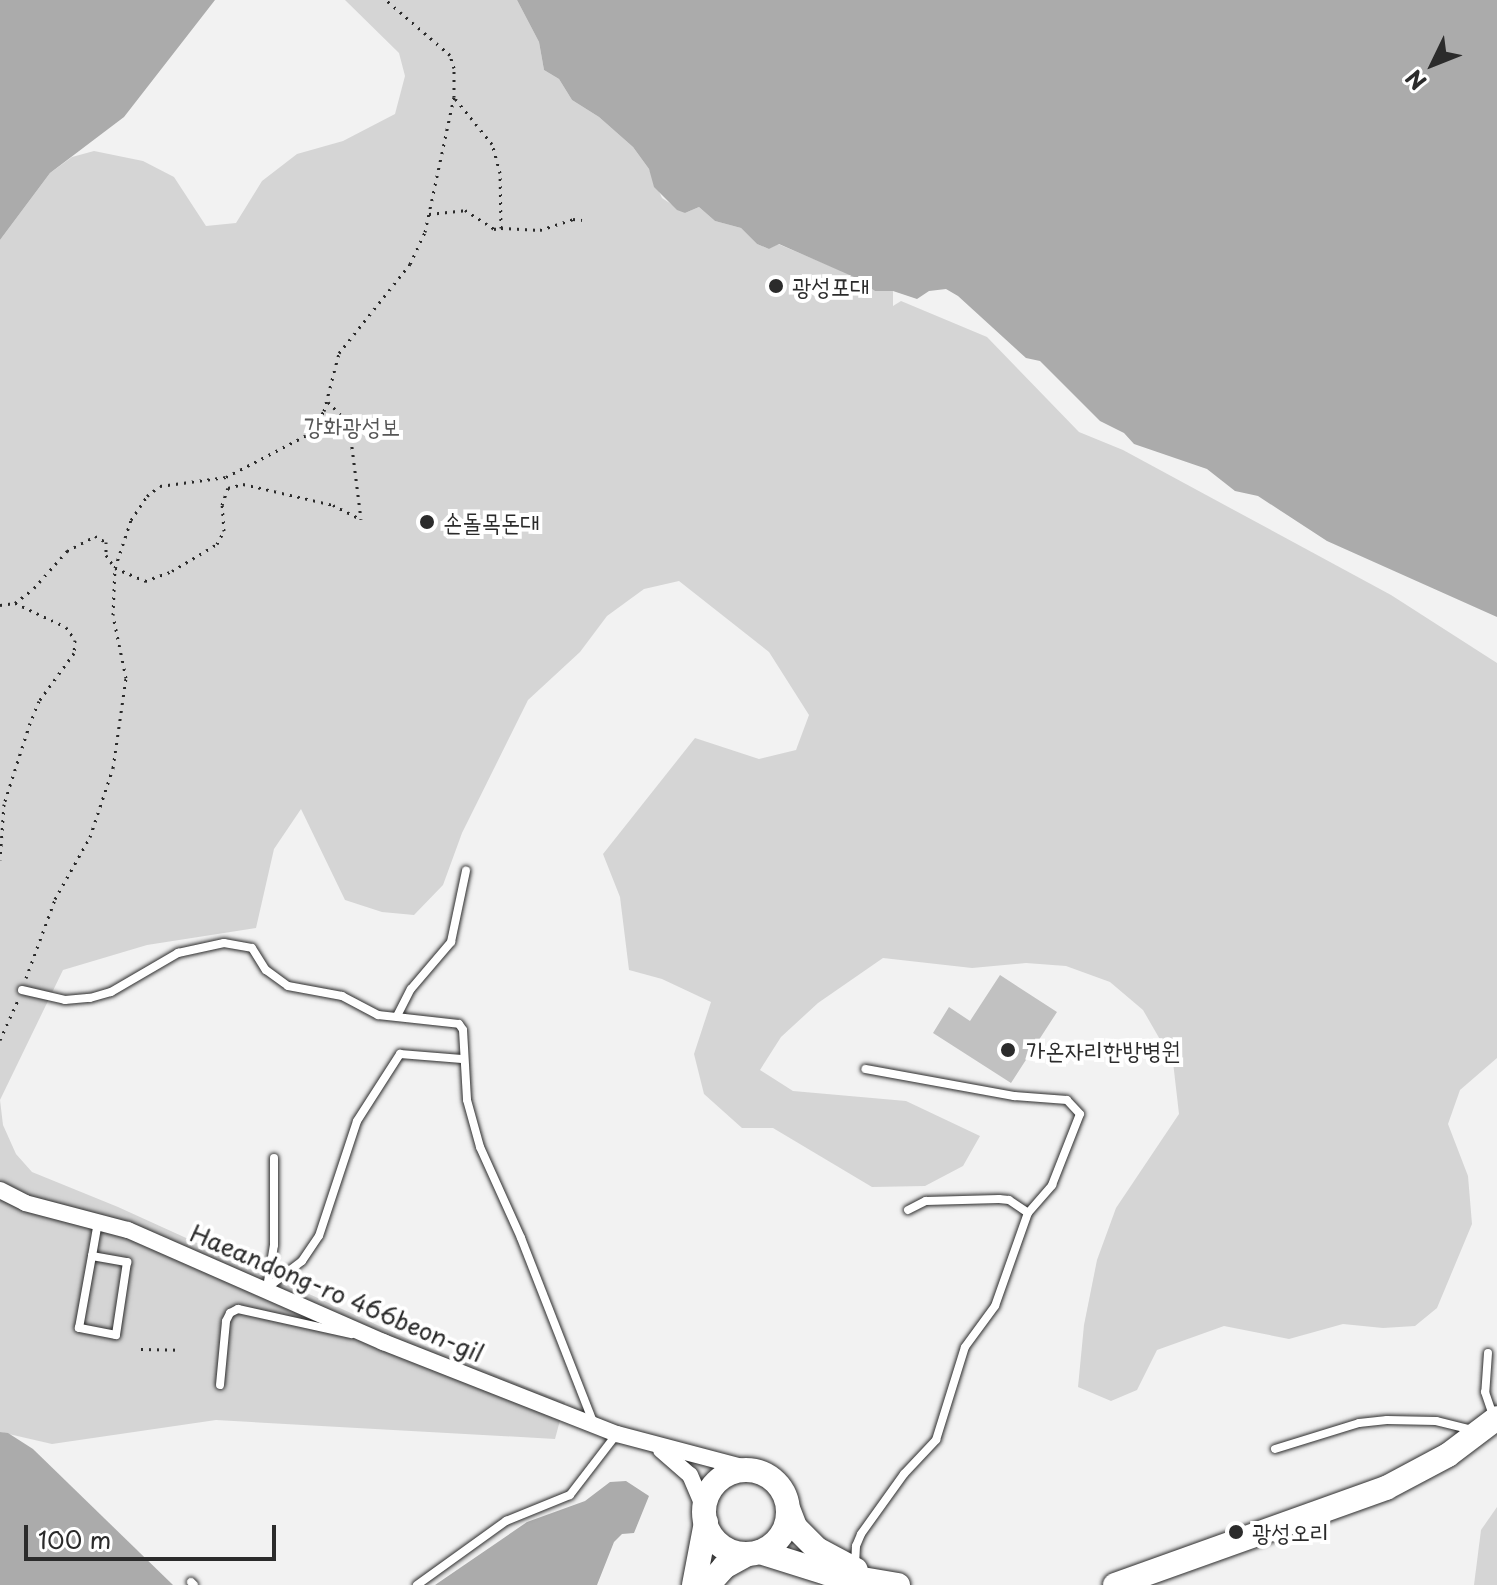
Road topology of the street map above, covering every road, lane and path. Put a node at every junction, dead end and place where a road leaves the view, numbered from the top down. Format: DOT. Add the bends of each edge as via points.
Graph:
graph roads {
  1 [pos="386,0"];
  2 [pos="454,97"];
  3 [pos="429,214"];
  4 [pos="582,220"];
  5 [pos="501,228"];
  6 [pos="327,401"];
  7 [pos="115,568"];
  8 [pos="15,603"];
  9 [pos="0,605"];
  10 [pos="0,860"];
  11 [pos="466,871"];
  12 [pos="22,990"];
  13 [pos="397,1016"];
  14 [pos="0,1040"];
  15 [pos="462,1059"];
  16 [pos="865,1069"];
  17 [pos="274,1158"];
  18 [pos="0,1190"];
  19 [pos="908,1210"];
  20 [pos="1028,1213"];
  21 [pos="98,1221"];
  22 [pos="92,1256"];
  23 [pos="267,1288"];
  24 [pos="383,1342"];
  25 [pos="141,1349"];
  26 [pos="180,1350"];
  27 [pos="1488,1353"];
  28 [pos="220,1385"];
  29 [pos="1491,1423"];
  30 [pos="594,1425"];
  31 [pos="617,1434"];
  32 [pos="653,1444"];
  33 [pos="1275,1449"];
  34 [pos="757,1471"];
  35 [pos="789,1511"];
  36 [pos="705,1515"];
  37 [pos="754,1553"];
  38 [pos="855,1570"];
  39 [pos="417,1585"];
  40 [pos="694,1585"];
  41 [pos="708,1585"];
  42 [pos="899,1585"];
  43 [pos="1115,1585"];
  1 -- 2 [label="path" via="450,55"];
  2 -- 3 [label="path"];
  2 -- 5 [label="path" via="492,144 500,173"];
  3 -- 5 [label="path" via="465,210 494,229"];
  3 -- 6 [label="path" via="410,264 339,353"];
  4 -- 5 [label="path" via="540,230"];
  6 -- 7 [label="path" via="309,434 253,465 226,477 174,482 147,496 131,520"];
  6 -- 7 [label="path" via="349,423 361,519 333,505 243,484 228,488 222,505 224,531 217,544 145,581"];
  7 -- 8 [label="path" via="106,555 106,542 95,536 67,551"];
  7 -- 12 [label="path" via="113,615 126,678 113,768 90,837 55,899"];
  8 -- 9 [label="path"];
  8 -- 10 [label="path" via="66,627 75,640 74,653 39,701 30,723 4,804"];
  11 -- 13 [label="lane" via="456,934 411,989"];
  12 -- 13 [label="lane" via="65,1000 90,998 111,992 178,953 224,943 252,948 266,970 288,986 342,996 378,1015"];
  12 -- 14 [label="path"];
  13 -- 15 [label="lane" via="459,1024"];
  15 -- 23 [label="lane" via="400,1054 357,1121 319,1236 302,1261"];
  15 -- 30 [label="lane" via="480,1147"];
  16 -- 20 [label="lane" via="1076,1105 1080,1114 1073,1137 1046,1196"];
  17 -- 23 [label="lane" via="274,1245"];
  18 -- 21 [label="street, Haeandong-ro 466beon-gil" via="25,1203"];
  19 -- 20 [label="lane" via="926,1201 999,1199"];
  20 -- 38 [label="lane" via="995,1306 965,1347 936,1440 861,1534"];
  21 -- 22 [label="lane"];
  21 -- 23 [label="street, Haeandong-ro 466beon-gil"];
  22 -- 22 [label="lane" via="79,1328 116,1335 127,1262"];
  23 -- 24 [label="street, Haeandong-ro 466beon-gil"];
  24 -- 28 [label="lane" via="238,1309 226,1321"];
  24 -- 30 [label="street, Haeandong-ro 466beon-gil"];
  25 -- 26 [label="path"];
  27 -- 29 [label="lane" via="1485,1392"];
  29 -- 33 [label="lane" via="1359,1423"];
  29 -- 43 [label="main road" via="1426,1468 1377,1491"];
  30 -- 31 [label="street, Haeandong-ro 466beon-gil"];
  31 -- 32 [label="street, Haeandong-ro 466beon-gil"];
  31 -- 39 [label="lane" via="570,1495 506,1521"];
  32 -- 34 [label="street, Haeandong-ro 466beon-gil"];
  32 -- 36 [label="street" via="690,1475"];
  34 -- 35 [label="main road" via="780,1486"];
  34 -- 36 [label="main road" via="729,1473 708,1494"];
  35 -- 37 [label="main road" via="781,1536"];
  35 -- 38 [label="main road" via="795,1527 817,1549"];
  36 -- 37 [label="main road" via="722,1546"];
  36 -- 40 [label="main road"];
  37 -- 41 [label="main road" via="724,1567"];
  37 -- 42 [label="main road"];
  38 -- 42 [label="main road"];
}
